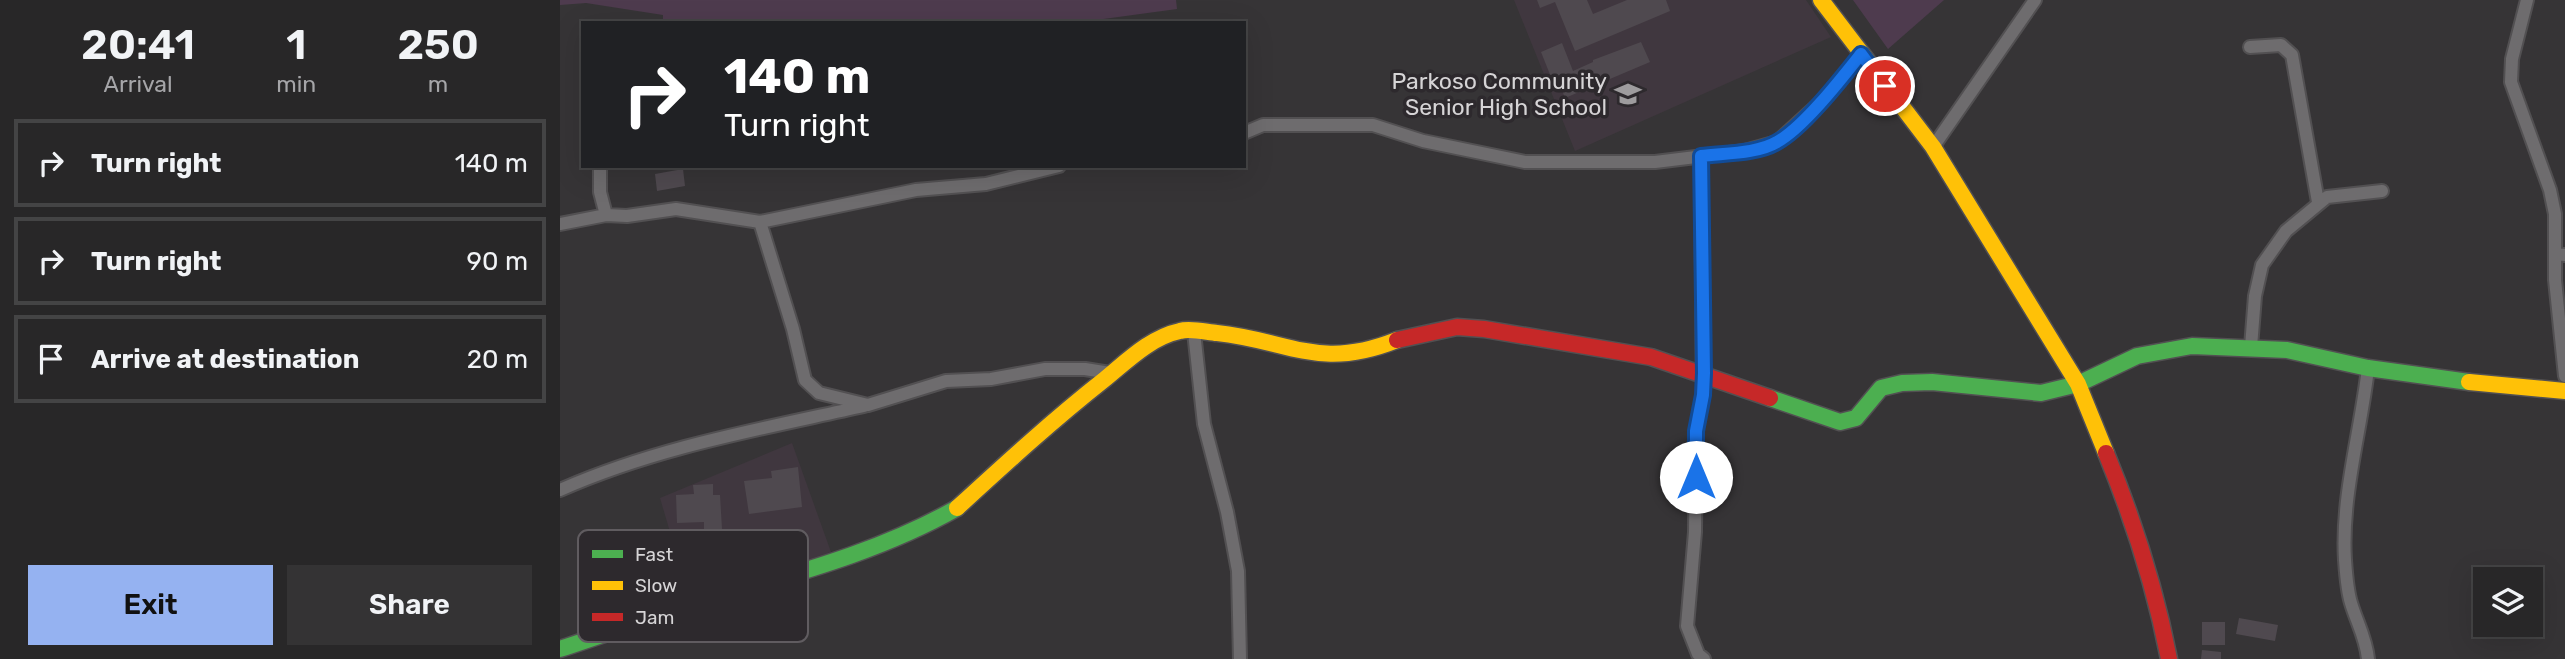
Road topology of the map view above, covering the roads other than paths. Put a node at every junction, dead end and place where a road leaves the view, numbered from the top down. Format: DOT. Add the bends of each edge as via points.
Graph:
graph roads {
  1 [pos="1822,0"];
  2 [pos="2035,0"];
  3 [pos="2527,0"];
  4 [pos="2250,47"];
  5 [pos="1861,54"];
  6 [pos="1246,133"];
  7 [pos="1933,147"];
  8 [pos="1701,156"];
  9 [pos="600,168"];
  10 [pos="1051,168"];
  11 [pos="2382,191"];
  12 [pos="2318,202"];
  13 [pos="606,215"];
  14 [pos="760,222"];
  15 [pos="560,224"];
  16 [pos="2560,255"];
  17 [pos="1194,332"];
  18 [pos="2251,347"];
  19 [pos="2368,368"];
  20 [pos="1110,373"];
  21 [pos="1704,373"];
  22 [pos="2565,376"];
  23 [pos="2078,384"];
  24 [pos="2565,391"];
  25 [pos="868,405"];
  26 [pos="560,490"];
  27 [pos="808,571"];
  28 [pos="581,642"];
  29 [pos="560,649"];
  30 [pos="1240,659"];
  31 [pos="1704,659"];
  32 [pos="2169,659"];
  33 [pos="2368,659"];
  1 -- 5 [label="street"];
  2 -- 7 [label="street"];
  3 -- 16 [label="street" via="2511,82 2550,190"];
  4 -- 12 [label="street" via="2281,45 2292,55"];
  5 -- 7 [label="street"];
  5 -- 8 [label="street" via="1821,102 1777,142"];
  6 -- 8 [label="street" via="1263,125 1373,125 1423,141 1525,162 1655,162"];
  7 -- 23 [label="street"];
  8 -- 21 [label="street"];
  9 -- 13 [label="street"];
  10 -- 14 [label="street" via="986,184 916,190"];
  11 -- 12 [label="street" via="2333,194"];
  12 -- 18 [label="street" via="2286,231 2262,265"];
  13 -- 14 [label="street" via="676,209"];
  13 -- 15 [label="street"];
  14 -- 25 [label="street" via="805,380 819,393"];
  16 -- 22 [label="street" via="2555,280"];
  17 -- 20 [label="street" via="1181,330 1148,344"];
  17 -- 21 [label="street" via="1233,335 1333,356 1457,327 1485,329 1616,349"];
  17 -- 30 [label="street" via="1204,424 1238,571"];
  18 -- 19 [label="street"];
  18 -- 23 [label="street" via="2174,347 2137,356"];
  19 -- 24 [label="street"];
  19 -- 33 [label="street" via="2345,513 2350,600 2366,638"];
  20 -- 25 [label="street" via="1045,369 946,381"];
  20 -- 27 [label="street" via="1037,433 957,509"];
  21 -- 23 [label="street" via="1840,422 1856,418 1881,388 1902,383 2036,394"];
  21 -- 31 [label="street" via="1696,431 1695,532 1687,626"];
  23 -- 32 [label="street" via="2130,511 2156,593"];
  25 -- 26 [label="street" via="643,457"];
  28 -- 29 [label="street"];
}
